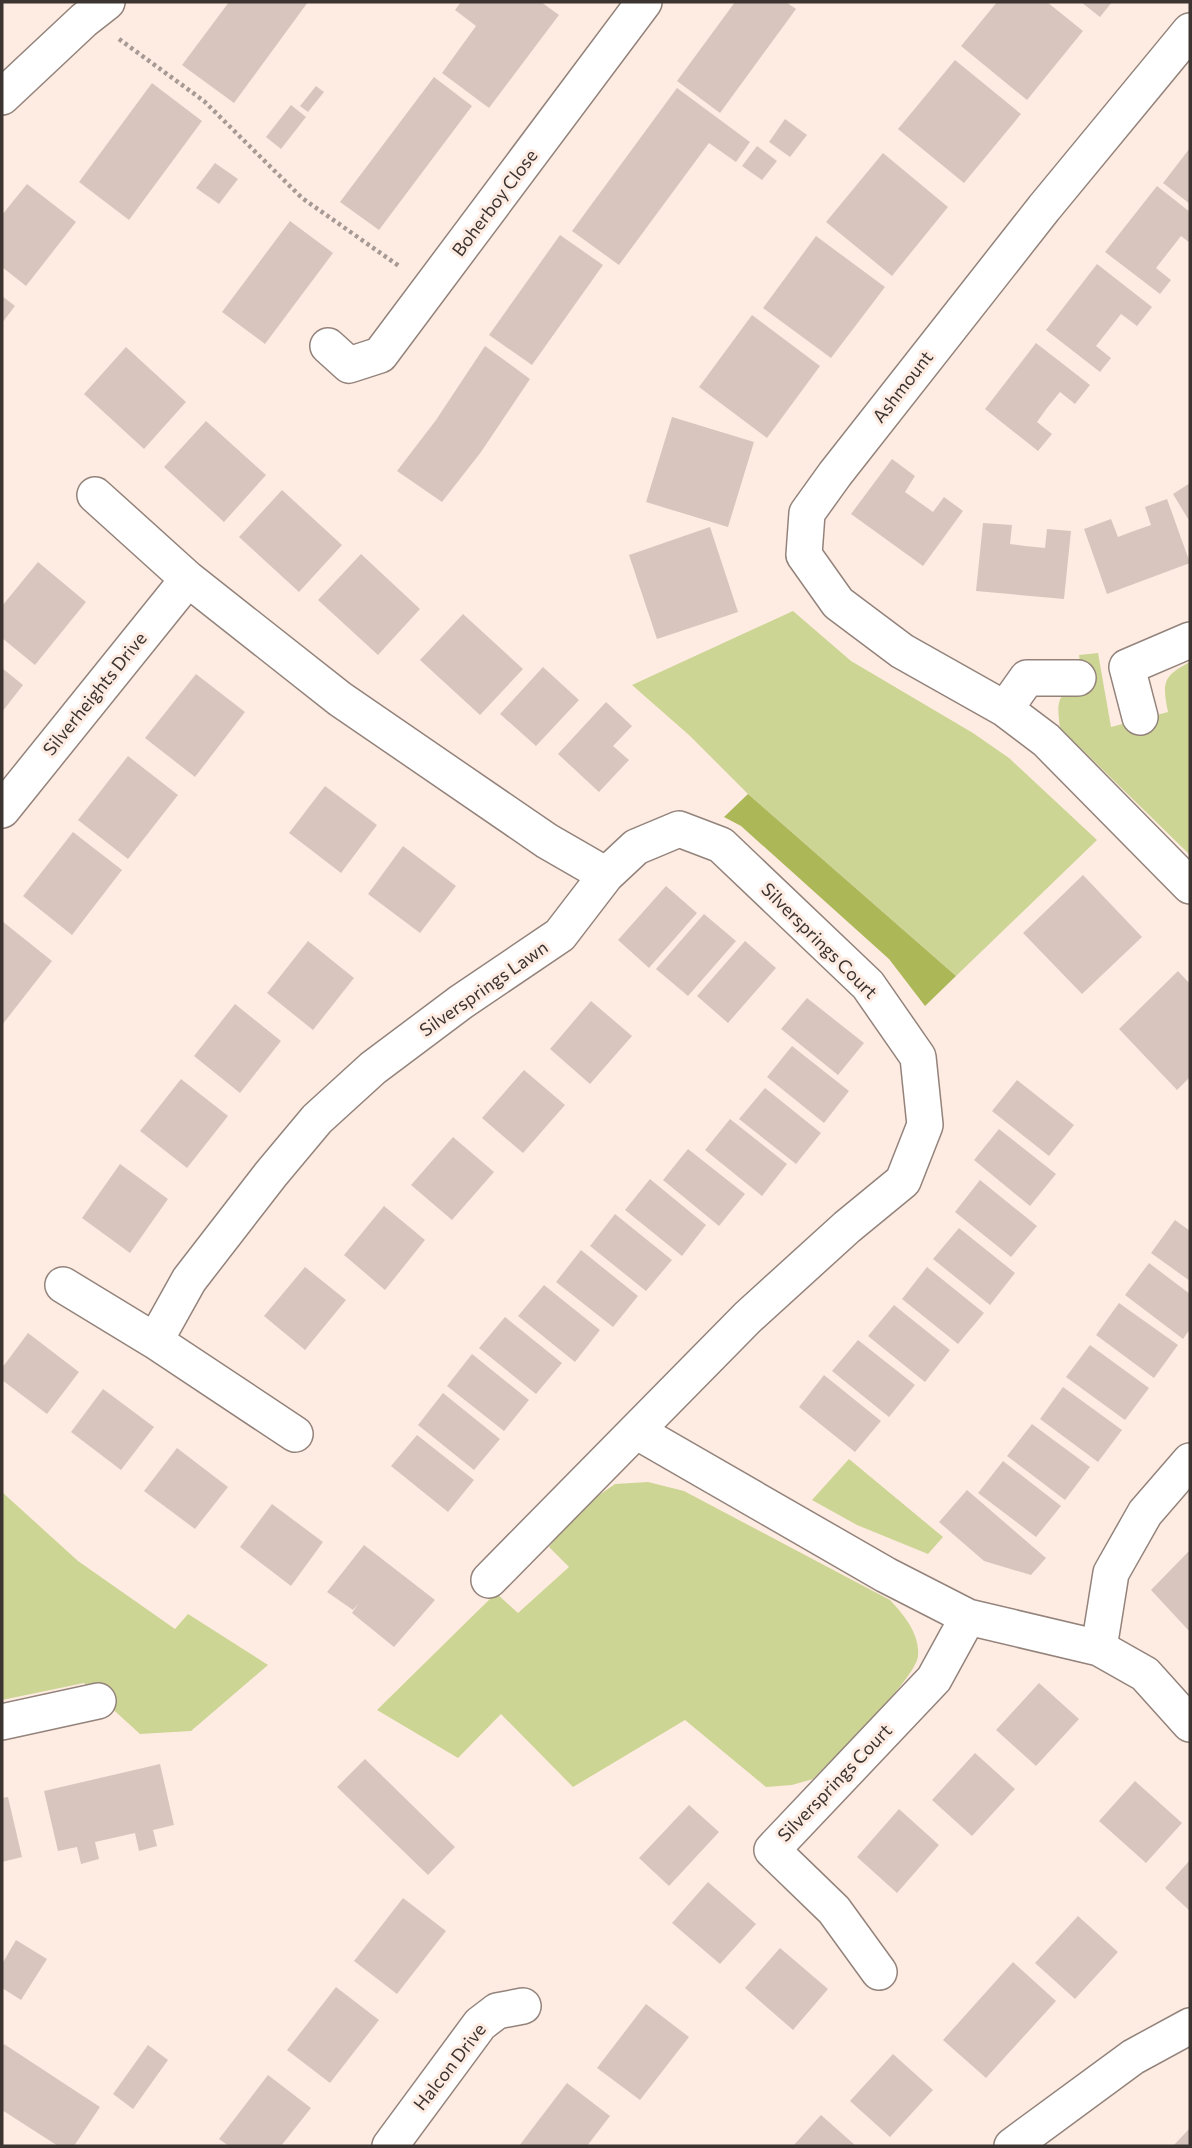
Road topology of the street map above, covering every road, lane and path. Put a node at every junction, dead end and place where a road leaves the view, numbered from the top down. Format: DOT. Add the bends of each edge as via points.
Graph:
graph roads {
  1 [pos="645,2"];
  2 [pos="96,11"];
  3 [pos="1190,31"];
  4 [pos="2,97"];
  5 [pos="431,289"];
  6 [pos="328,346"];
  7 [pos="95,495"];
  8 [pos="188,579"];
  9 [pos="1190,640"];
  10 [pos="1078,678"];
  11 [pos="1005,709"];
  12 [pos="1140,717"];
  13 [pos="2,810"];
  14 [pos="606,874"];
  15 [pos="1190,886"];
  16 [pos="63,1285"];
  17 [pos="155,1341"];
  18 [pos="636,1431"];
  19 [pos="295,1434"];
  20 [pos="1190,1461"];
  21 [pos="489,1580"];
  22 [pos="968,1617"];
  23 [pos="1099,1648"];
  24 [pos="98,1701"];
  25 [pos="2,1721"];
  26 [pos="1190,1724"];
  27 [pos="879,1972"];
  28 [pos="523,2006"];
  29 [pos="1190,2026"];
  30 [pos="390,2146"];
  31 [pos="1013,2146"];
  1 -- 5 [label="street, Boherboy Close"];
  2 -- 4 [label="street"];
  2 -- 5 [label="path" via="111,33 204,101 302,198"];
  3 -- 11 [label="street, Ashmount" via="1044,208 807,513 804,555 838,603 902,651"];
  5 -- 6 [label="street, Boherboy Close" via="380,355 349,365"];
  7 -- 8 [label="street"];
  8 -- 13 [label="street, Silverheights Drive"];
  8 -- 14 [label="street" via="340,699 547,841"];
  9 -- 12 [label="street" via="1127,667"];
  10 -- 11 [label="street" via="1027,678"];
  11 -- 15 [label="street, Ashmount" via="1046,740"];
  14 -- 17 [label="street, Silversprings Lawn" via="560,935 373,1068 317,1119 189,1280"];
  14 -- 18 [label="street, Silversprings Court" via="636,847 679,829 721,845 868,985 918,1057 925,1125 903,1181 747,1317"];
  16 -- 17 [label="street"];
  17 -- 19 [label="street"];
  18 -- 21 [label="street, Silversprings Court"];
  18 -- 22 [label="street"];
  20 -- 23 [label="street" via="1145,1513 1111,1573"];
  22 -- 23 [label="street"];
  22 -- 27 [label="street, Silversprings Court" via="934,1679 772,1850 834,1910"];
  23 -- 26 [label="street" via="1145,1674"];
  24 -- 25 [label="street"];
  28 -- 30 [label="street, Halcon Drive" via="496,2011 480,2024"];
  29 -- 31 [label="street" via="1133,2057"];
}
